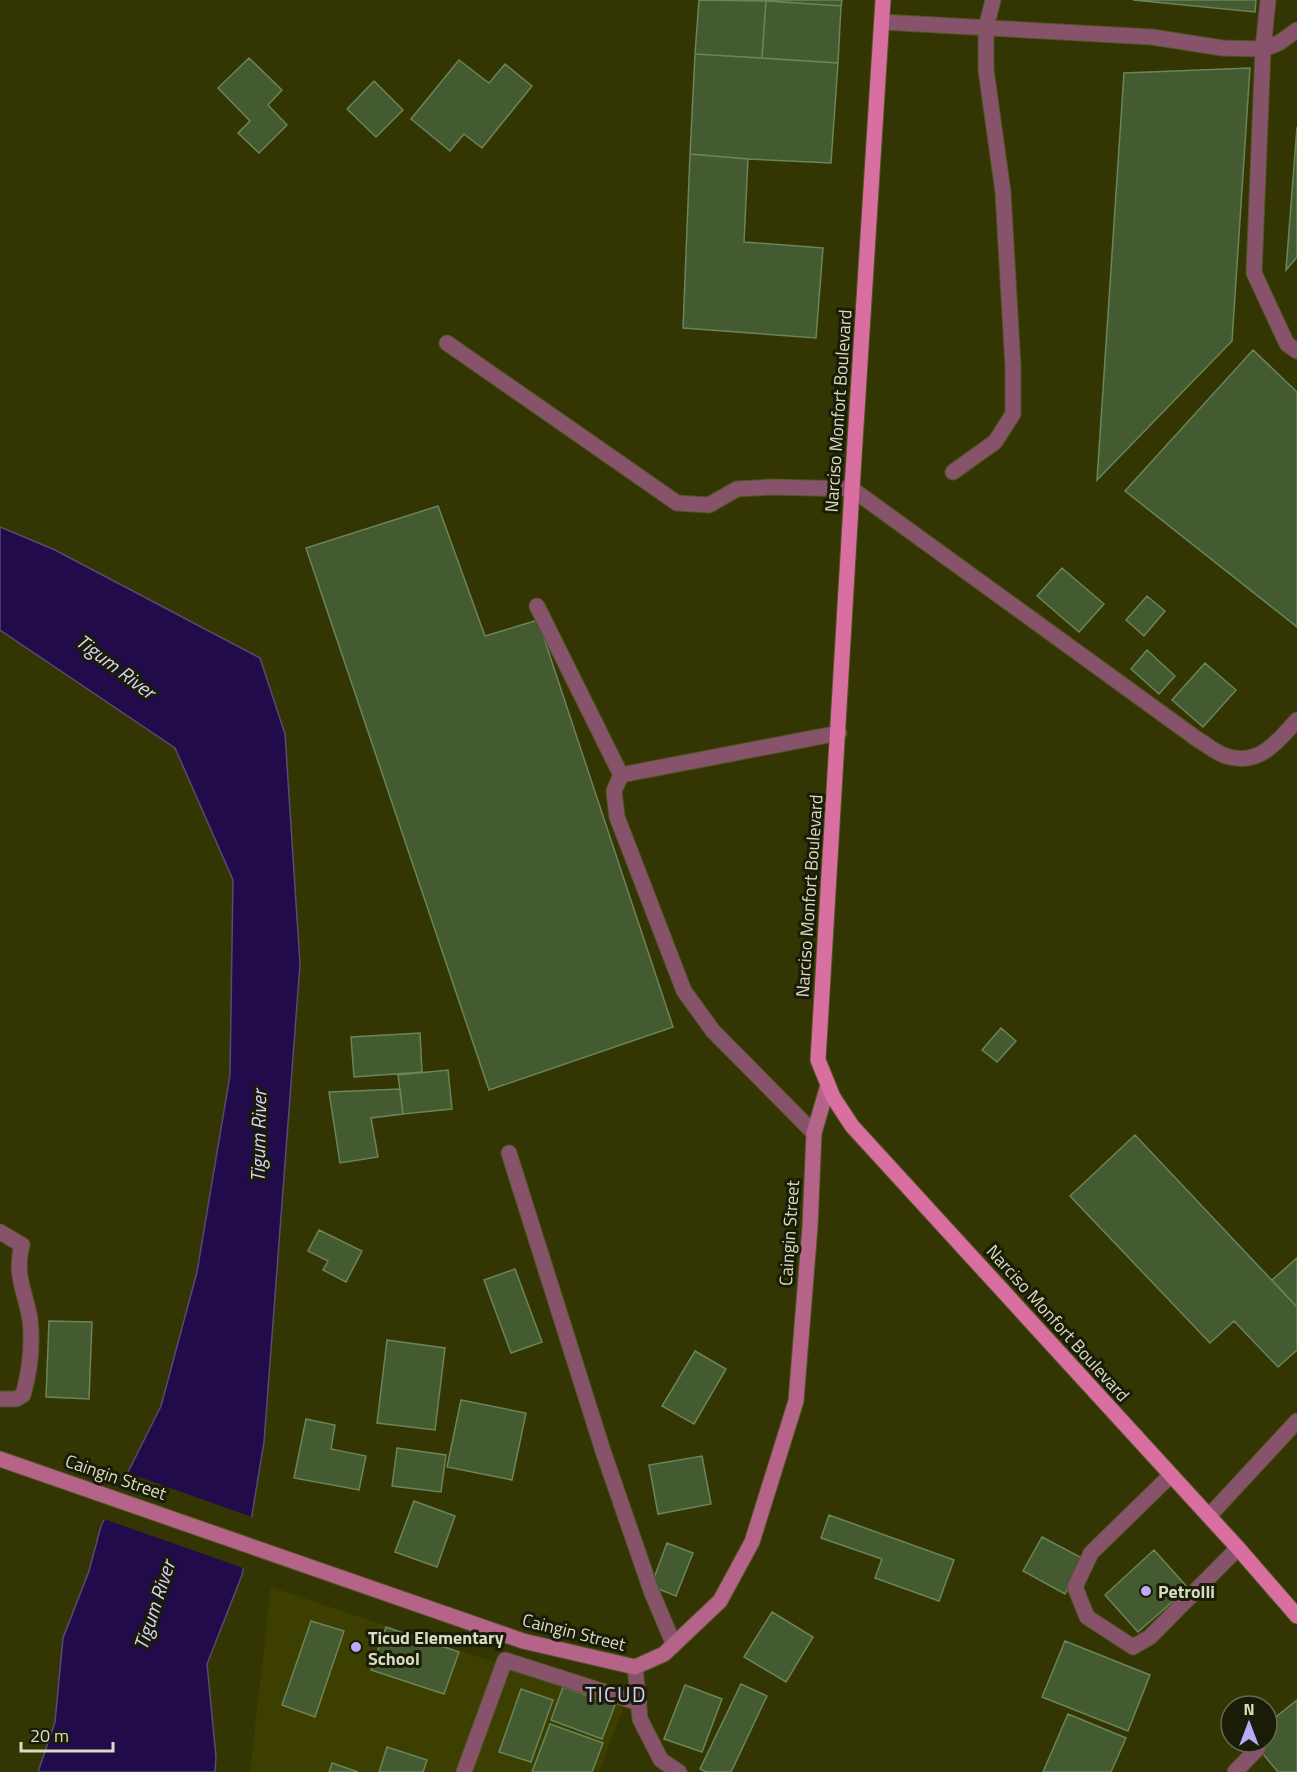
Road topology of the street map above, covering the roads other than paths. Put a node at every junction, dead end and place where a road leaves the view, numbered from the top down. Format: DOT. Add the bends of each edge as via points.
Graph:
graph roads {
  1 [pos="883,0"];
  2 [pos="993,0"];
  3 [pos="1268,0"];
  4 [pos="882,22"];
  5 [pos="986,28"];
  6 [pos="1297,30"];
  7 [pos="1263,49"];
  8 [pos="447,343"];
  9 [pos="1297,351"];
  10 [pos="953,472"];
  11 [pos="852,489"];
  12 [pos="537,606"];
  13 [pos="1297,720"];
  14 [pos="839,732"];
  15 [pos="621,775"];
  16 [pos="828,1085"];
  17 [pos="814,1133"];
  18 [pos="509,1152"];
  19 [pos="0,1232"];
  20 [pos="0,1399"];
  21 [pos="1297,1421"];
  22 [pos="0,1459"];
  23 [pos="1171,1475"];
  24 [pos="1209,1516"];
  25 [pos="1238,1548"];
  26 [pos="1297,1616"];
  27 [pos="674,1644"];
  28 [pos="634,1667"];
  29 [pos="639,1703"];
  30 [pos="1252,1754"];
  31 [pos="464,1772"];
  32 [pos="679,1772"];
  33 [pos="1235,1772"];
  1 -- 4 [label="main road, Narciso Monfort Boulevard"];
  2 -- 5 [label="street"];
  3 -- 7 [label="street"];
  4 -- 5 [label="street"];
  4 -- 11 [label="main road, Narciso Monfort Boulevard"];
  5 -- 7 [label="street" via="1152,37 1222,48"];
  5 -- 10 [label="street" via="986,70 1003,192 1012,414 995,442"];
  6 -- 7 [label="street"];
  7 -- 9 [label="street" via="1254,273 1287,344"];
  8 -- 11 [label="street" via="677,503 709,505 737,489"];
  11 -- 13 [label="street" via="1197,739 1227,756 1251,758 1273,748"];
  11 -- 14 [label="main road, Narciso Monfort Boulevard"];
  12 -- 15 [label="street"];
  14 -- 15 [label="street"];
  14 -- 16 [label="main road, Narciso Monfort Boulevard" via="818,1060"];
  15 -- 17 [label="street" via="614,791 617,817 684,991 713,1031"];
  16 -- 17 [label="main road, Caingin Street"];
  16 -- 23 [label="main road, Narciso Monfort Boulevard" via="852,1126"];
  17 -- 27 [label="main road, Caingin Street" via="796,1401 752,1542 720,1601"];
  18 -- 27 [label="street" via="603,1451 652,1593"];
  19 -- 20 [label="street" via="22,1245 17,1261 32,1345 23,1395"];
  21 -- 24 [label="street"];
  22 -- 28 [label="main road, Caingin Street" via="523,1641"];
  23 -- 24 [label="main road, Narciso Monfort Boulevard"];
  23 -- 25 [label="street" via="1091,1553 1075,1587 1087,1617 1132,1647 1150,1637"];
  24 -- 25 [label="main road, Narciso Monfort Boulevard"];
  25 -- 26 [label="main road, Narciso Monfort Boulevard"];
  27 -- 28 [label="main road, Caingin Street" via="664,1654"];
  28 -- 29 [label="street"];
  29 -- 31 [label="street" via="505,1660"];
  29 -- 32 [label="street" via="640,1719 661,1760"];
  30 -- 33 [label="street"];
}
